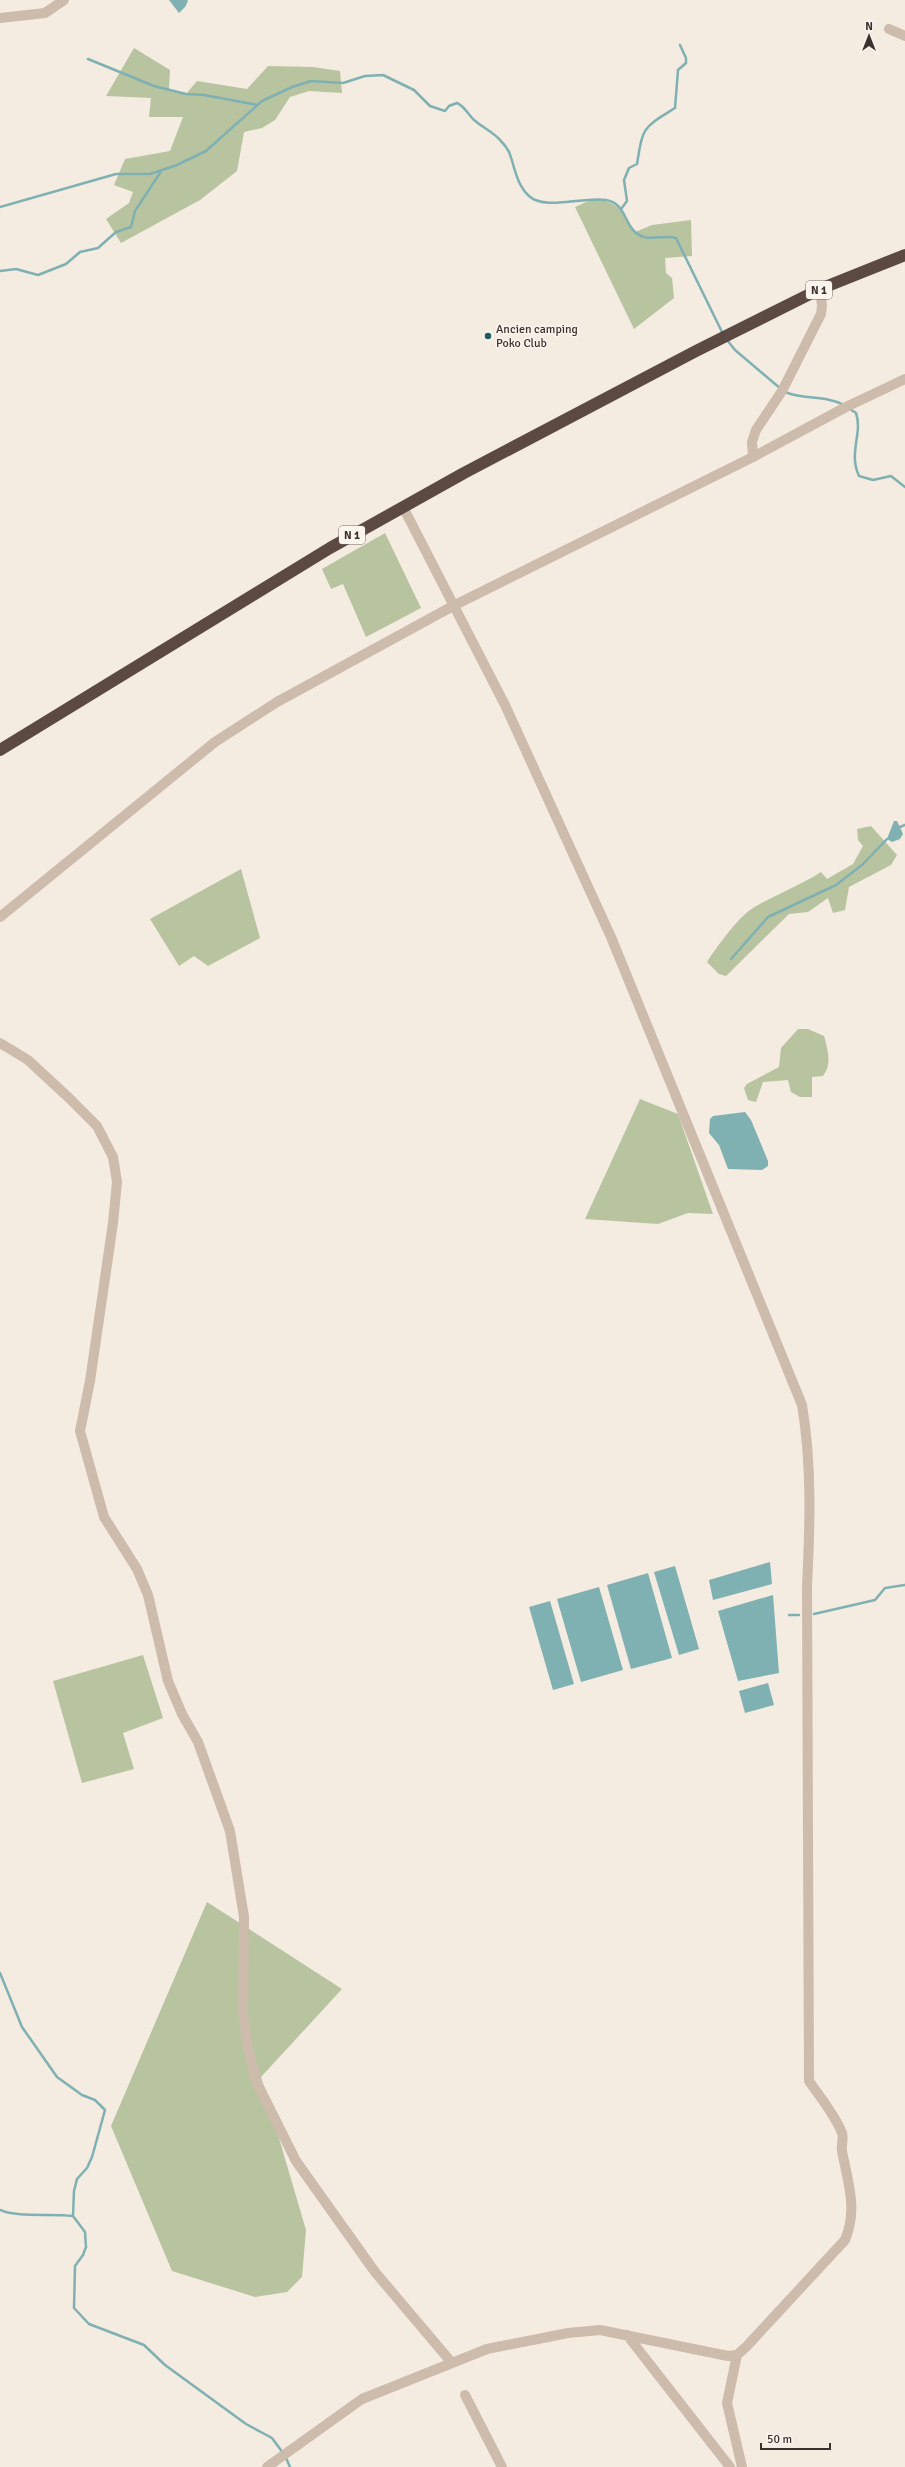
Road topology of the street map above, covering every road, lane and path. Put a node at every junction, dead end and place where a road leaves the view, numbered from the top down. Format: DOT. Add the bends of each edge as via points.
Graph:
graph roads {
  1 [pos="64,0"];
  2 [pos="0,18"];
  3 [pos="889,29"];
  4 [pos="905,36"];
  5 [pos="905,255"];
  6 [pos="820,289"];
  7 [pos="905,379"];
  8 [pos="753,456"];
  9 [pos="402,507"];
  10 [pos="453,606"];
  11 [pos="0,750"];
  12 [pos="0,917"];
  13 [pos="0,1043"];
  14 [pos="627,2334"];
  15 [pos="736,2355"];
  16 [pos="452,2363"];
  17 [pos="465,2395"];
  18 [pos="267,2467"];
  19 [pos="502,2467"];
  20 [pos="730,2467"];
  21 [pos="742,2467"];
  1 -- 2 [label="street" via="45,13"];
  3 -- 4 [label="street"];
  5 -- 6 [label="highway, N 1"];
  6 -- 8 [label="street" via="820,314 782,391 756,430 752,442"];
  6 -- 9 [label="highway, N 1" via="544,430"];
  7 -- 8 [label="street"];
  8 -- 10 [label="street"];
  9 -- 10 [label="street"];
  9 -- 11 [label="highway, N 1" via="330,548"];
  10 -- 12 [label="street" via="310,682 232,730"];
  10 -- 15 [label="street" via="505,705 611,937 793,1380 802,1405 806,1428 810,1523 807,1586 809,2081 843,2134 841,2149 850,2181 853,2208 851,2226 845,2240"];
  13 -- 16 [label="street" via="28,1060 97,1126 113,1157 117,1182 113,1223 90,1381 80,1431 104,1517 137,1569 148,1595 168,1681 182,1714 198,1742 230,1831 244,1917 243,2012 256,2081 296,2161 375,2272"];
  14 -- 15 [label="street" via="704,2353"];
  14 -- 16 [label="street" via="600,2330 568,2333 487,2349"];
  14 -- 20 [label="street"];
  15 -- 21 [label="street" via="727,2403"];
  16 -- 18 [label="street" via="362,2399"];
  17 -- 19 [label="street"];
}
